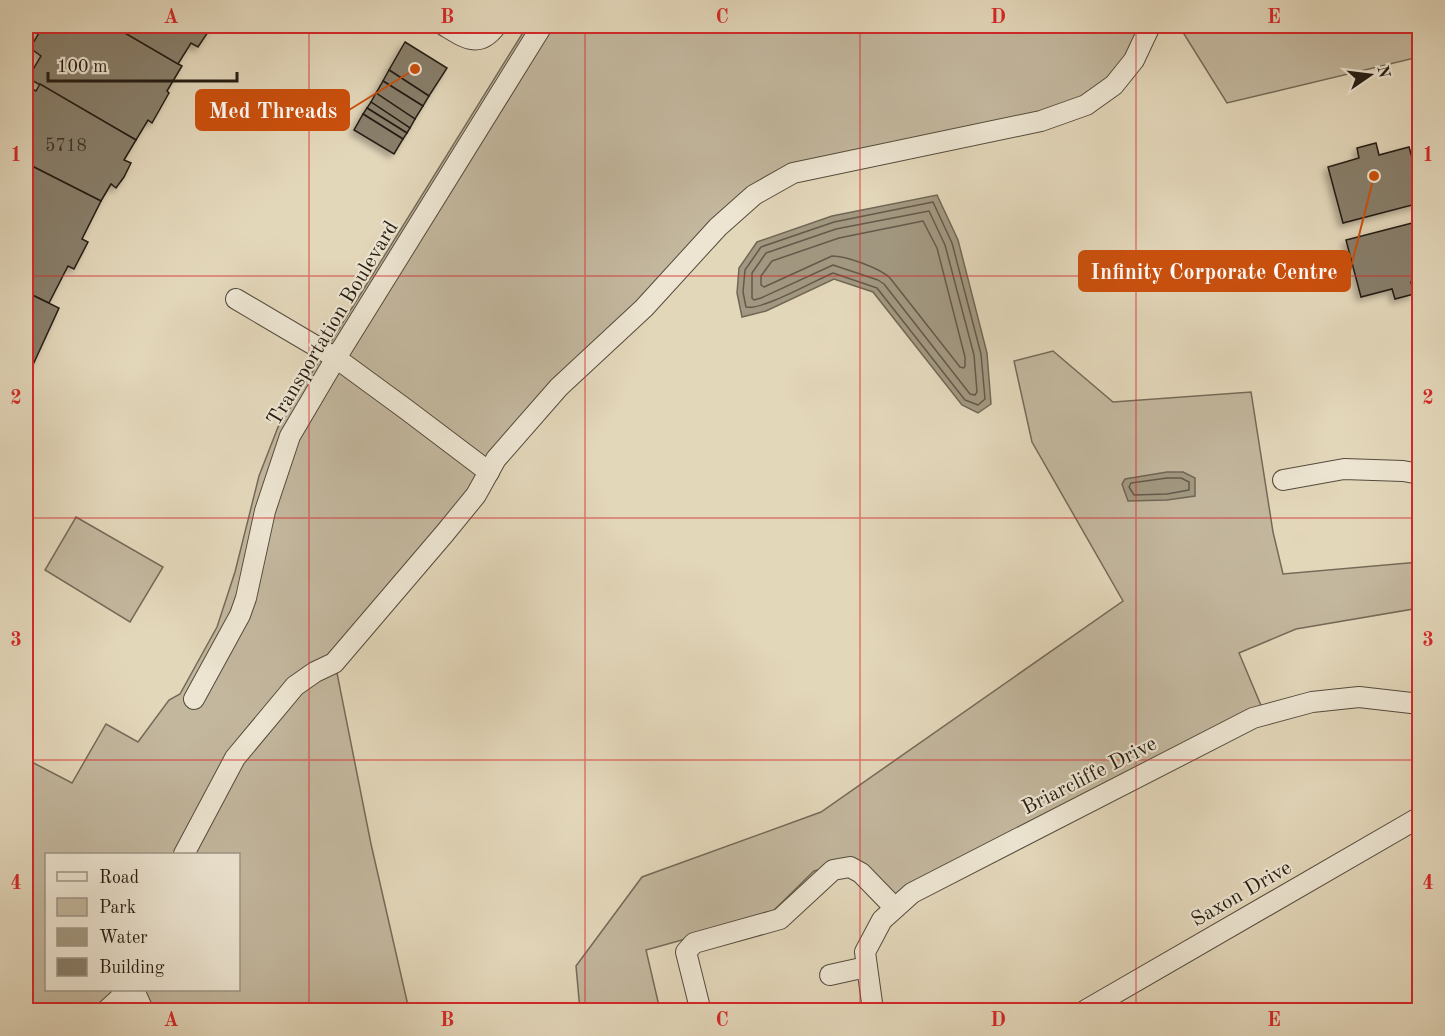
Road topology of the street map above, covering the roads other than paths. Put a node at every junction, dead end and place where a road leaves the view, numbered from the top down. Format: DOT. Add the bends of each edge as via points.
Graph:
graph roads {
  1 [pos="445,26"];
  2 [pos="496,26"];
  3 [pos="542,26"];
  4 [pos="1150,26"];
  5 [pos="236,298"];
  6 [pos="336,358"];
  7 [pos="489,472"];
  8 [pos="1419,474"];
  9 [pos="1283,480"];
  10 [pos="194,699"];
  11 [pos="1419,704"];
  12 [pos="1419,817"];
  13 [pos="185,853"];
  14 [pos="896,908"];
  15 [pos="866,967"];
  16 [pos="830,975"];
  17 [pos="128,991"];
  18 [pos="134,991"];
  19 [pos="700,1008"];
  20 [pos="107,1011"];
  21 [pos="143,1011"];
  22 [pos="873,1011"];
  23 [pos="1086,1011"];
  1 -- 2 [label="street" via="475,40 486,37"];
  3 -- 6 [label="street, Transportation Boulevard"];
  4 -- 7 [label="street" via="1128,69 1114,85 1086,105 1041,121 793,174 754,195 560,387"];
  5 -- 6 [label="street"];
  6 -- 7 [label="street"];
  6 -- 10 [label="street, Transportation Boulevard" via="291,436 265,510 243,606"];
  7 -- 13 [label="street" via="445,534 334,663 295,686 234,758"];
  8 -- 9 [label="street" via="1344,469"];
  11 -- 14 [label="street, Briarcliffe Drive" via="1359,698 1312,702 1253,718 912,893"];
  12 -- 23 [label="street, Saxon Drive"];
  14 -- 15 [label="street, Briarcliffe Drive" via="882,920 865,952"];
  14 -- 19 [label="street" via="861,873 850,867 833,870 780,919 694,943 687,952"];
  15 -- 16 [label="street"];
  15 -- 22 [label="street"];
  17 -- 20 [label="street"];
  18 -- 21 [label="street"];
}
